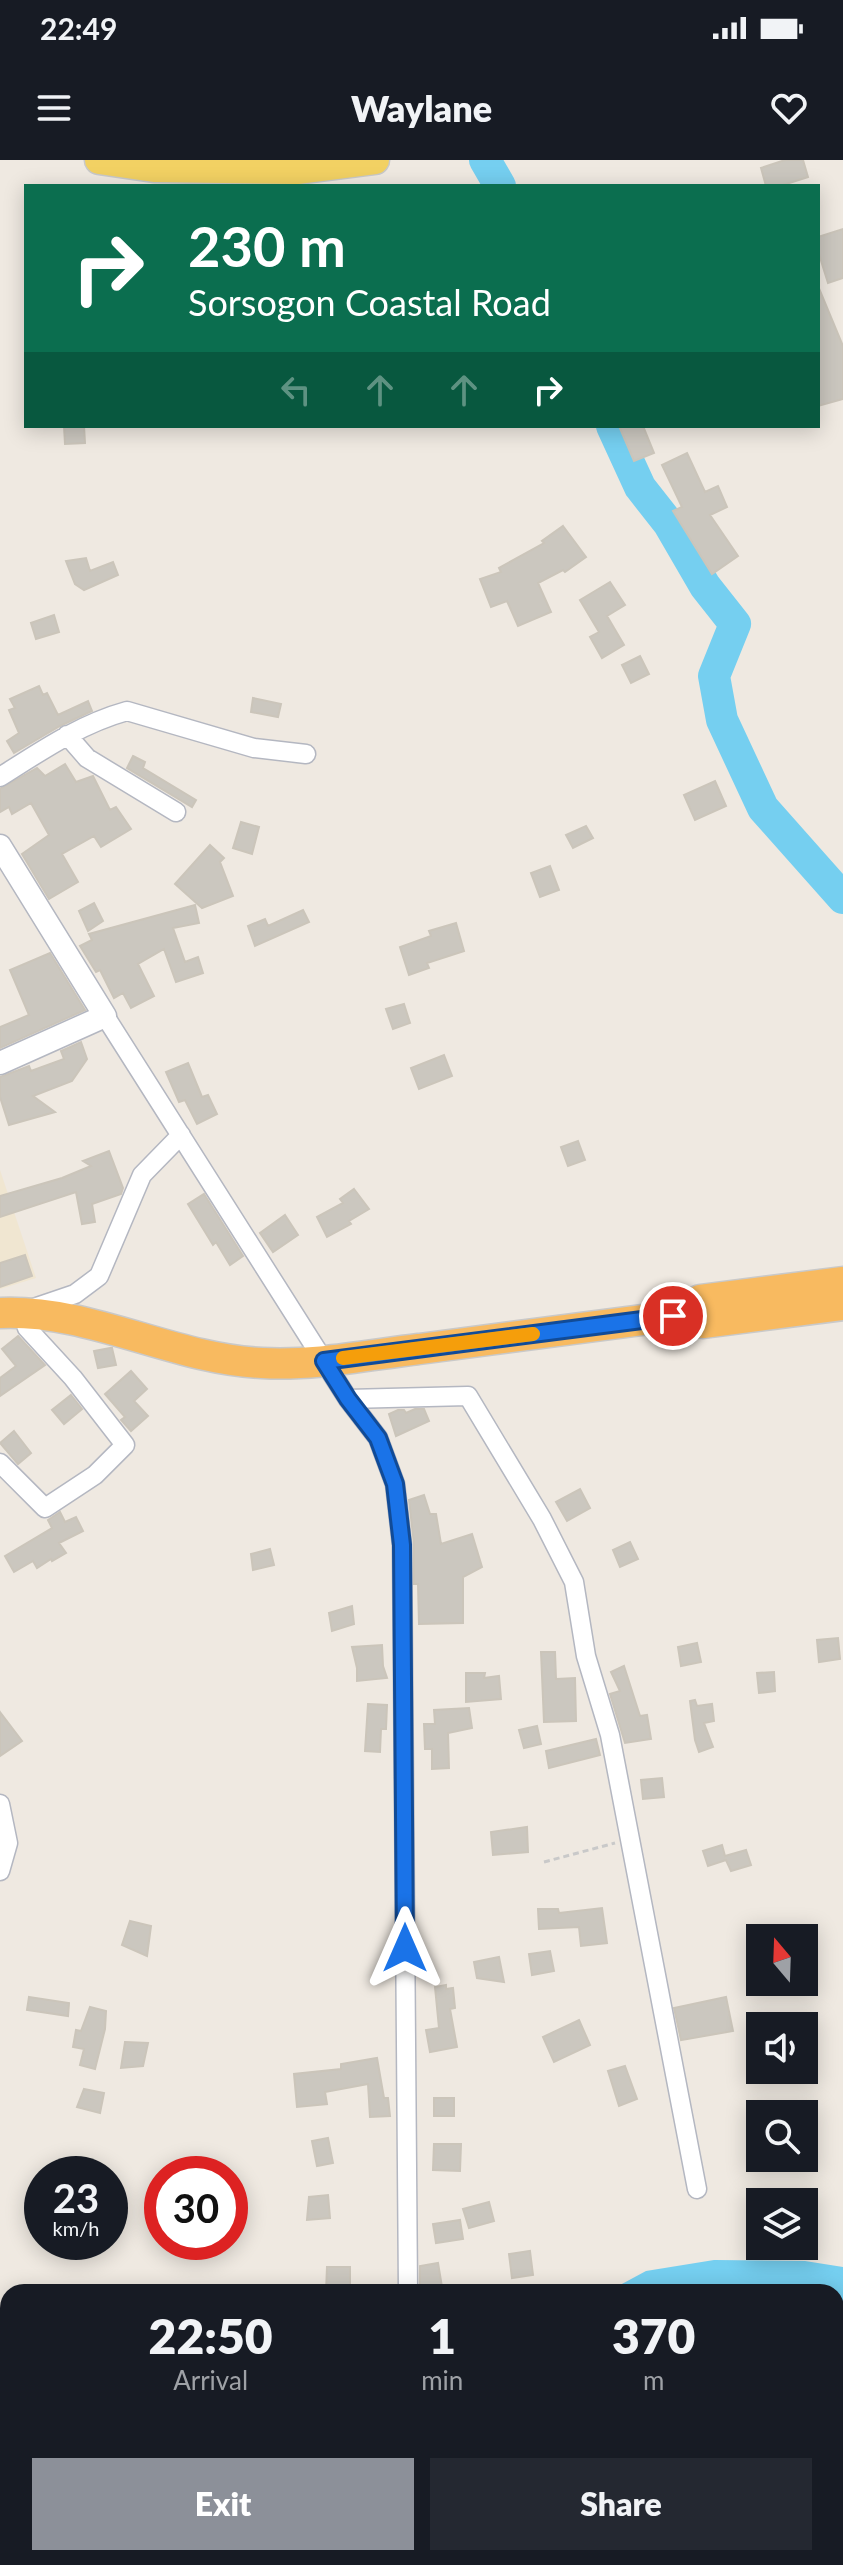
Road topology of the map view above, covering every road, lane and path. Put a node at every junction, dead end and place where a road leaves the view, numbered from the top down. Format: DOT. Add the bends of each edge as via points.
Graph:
graph roads {
  1 [pos="99,160"];
  2 [pos="375,160"];
  3 [pos="67,735"];
  4 [pos="306,754"];
  5 [pos="0,777"];
  6 [pos="176,812"];
  7 [pos="0,846"];
  8 [pos="105,1016"];
  9 [pos="0,1063"];
  10 [pos="181,1135"];
  11 [pos="843,1282"];
  12 [pos="843,1305"];
  13 [pos="11,1313"];
  14 [pos="673,1316"];
  15 [pos="324,1361"];
  16 [pos="348,1399"];
  17 [pos="0,1463"];
  18 [pos="0,1804"];
  19 [pos="630,1839"];
  20 [pos="544,1862"];
  21 [pos="0,1871"];
  22 [pos="697,2189"];
  23 [pos="408,2284"];
  1 -- 2 [label="main road" via="154,168 297,170"];
  3 -- 4 [label="street" via="127,711 254,748"];
  3 -- 5 [label="street"];
  3 -- 6 [label="street" via="87,758"];
  7 -- 8 [label="street"];
  8 -- 9 [label="street"];
  8 -- 10 [label="street"];
  10 -- 13 [label="street" via="142,1175 99,1276 75,1294"];
  10 -- 15 [label="street"];
  11 -- 14 [label="highway" via="700,1300"];
  12 -- 14 [label="highway" via="703,1323"];
  13 -- 15 [label="highway" via="75,1318 204,1357 262,1363"];
  13 -- 17 [label="street" via="73,1378 125,1445 95,1475 45,1508"];
  14 -- 15 [label="highway"];
  15 -- 16 [label="street"];
  16 -- 19 [label="street" via="468,1396 574,1582 586,1656 610,1735"];
  16 -- 23 [label="street" via="378,1438 395,1484 402,1545"];
  18 -- 21 [label="street" via="8,1843"];
  19 -- 20 [label="path"];
  19 -- 22 [label="street"];
}
